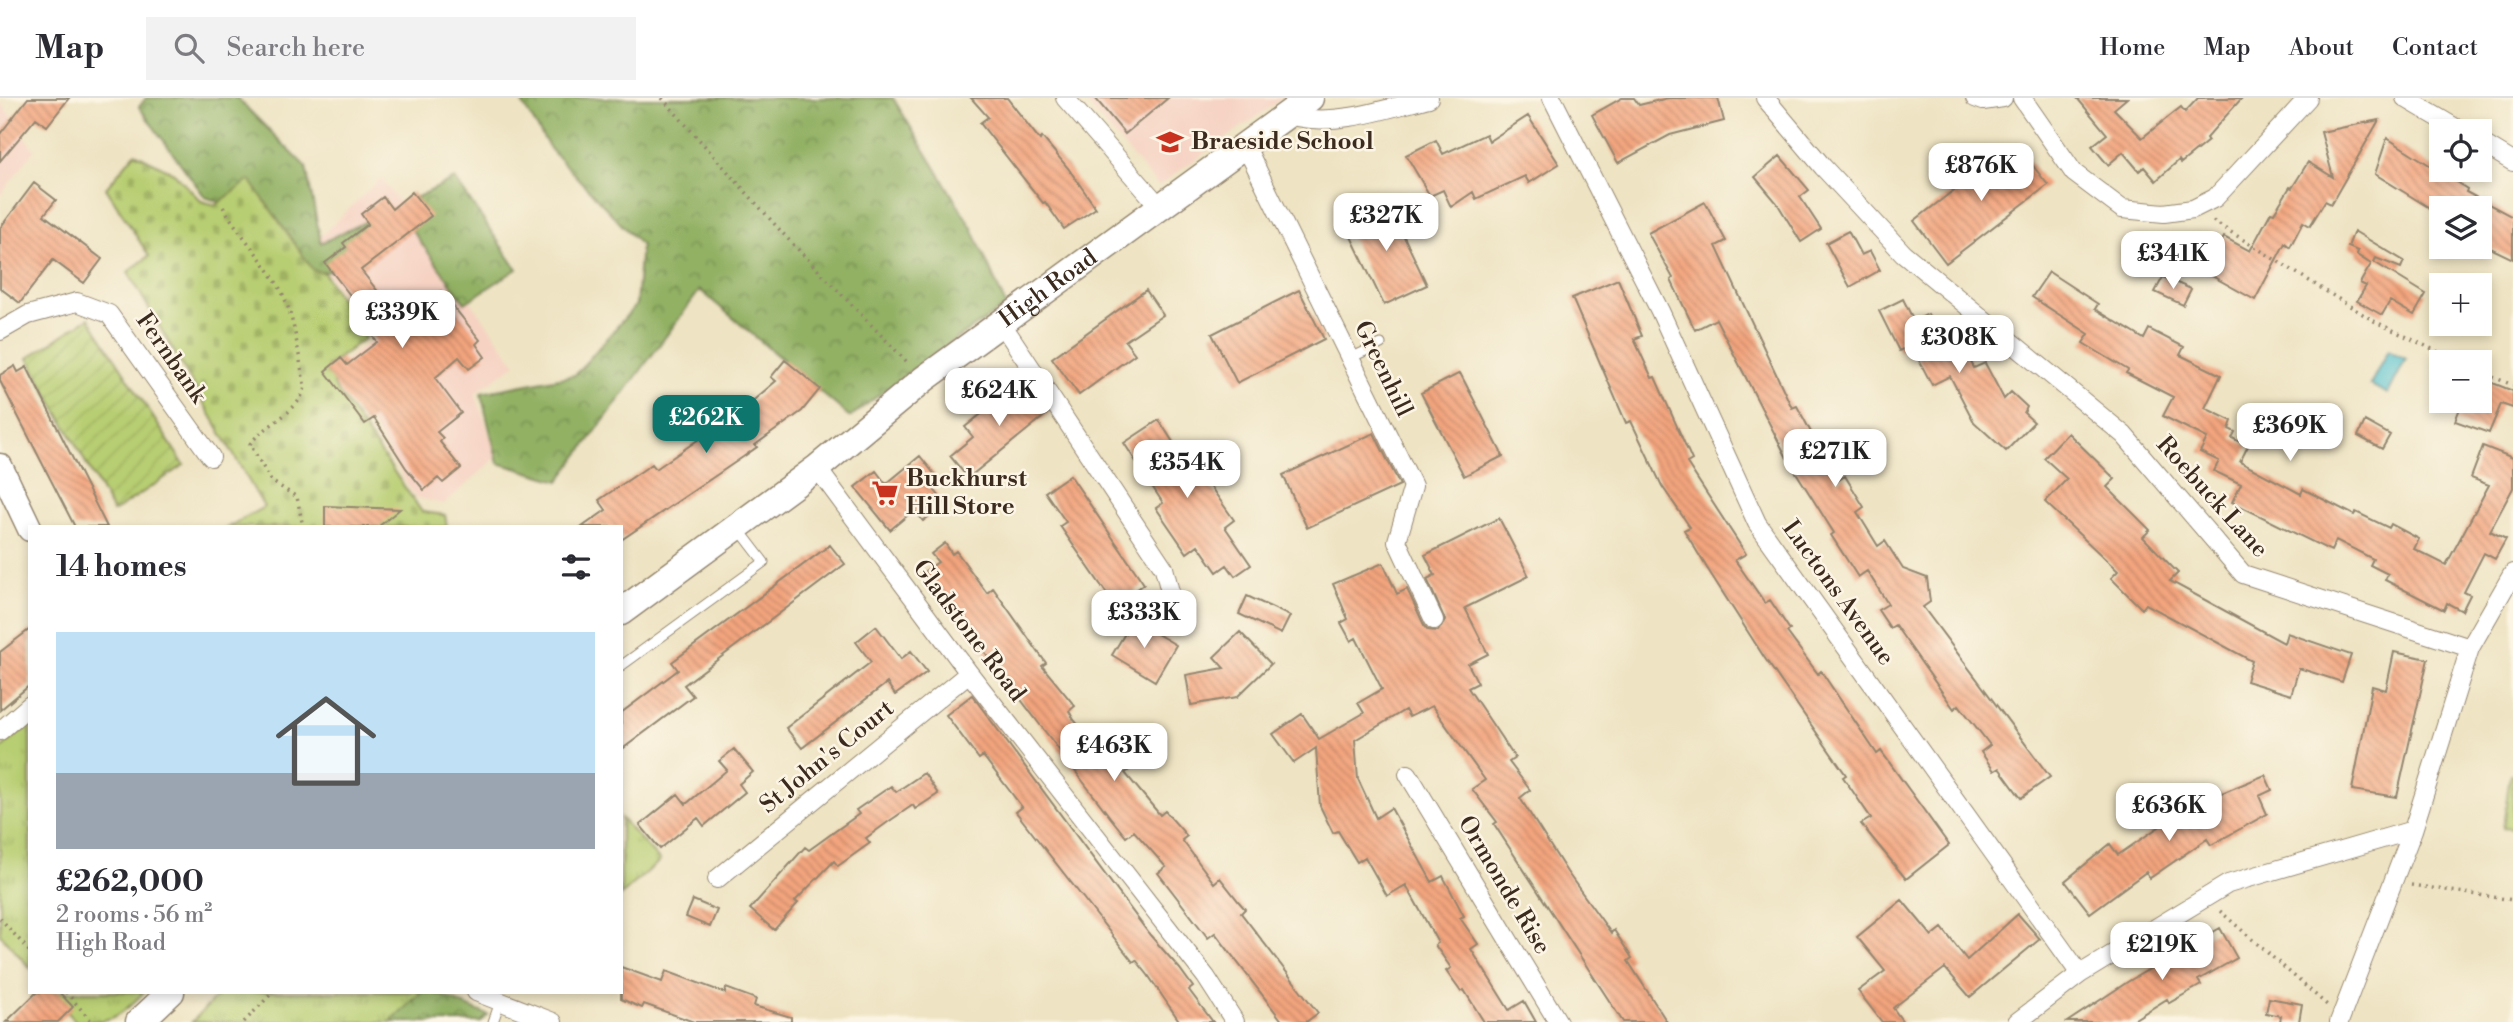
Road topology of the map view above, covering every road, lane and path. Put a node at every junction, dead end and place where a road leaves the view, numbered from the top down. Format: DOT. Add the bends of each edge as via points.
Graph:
graph roads {
  1 [pos="662,98"];
  2 [pos="1065,98"];
  3 [pos="1429,98"];
  4 [pos="1552,98"];
  5 [pos="1975,98"];
  6 [pos="2003,98"];
  7 [pos="2022,98"];
  8 [pos="2308,98"];
  9 [pos="2405,98"];
  10 [pos="1409,100"];
  11 [pos="1770,101"];
  12 [pos="1302,105"];
  13 [pos="2441,119"];
  14 [pos="1245,145"];
  15 [pos="2492,149"];
  16 [pos="2513,162"];
  17 [pos="223,206"];
  18 [pos="1160,207"];
  19 [pos="2193,209"];
  20 [pos="1002,324"];
  21 [pos="0,331"];
  22 [pos="1381,344"];
  23 [pos="2434,350"];
  24 [pos="1350,358"];
  25 [pos="2492,377"];
  26 [pos="924,379"];
  27 [pos="2513,385"];
  28 [pos="211,457"];
  29 [pos="0,466"];
  30 [pos="817,468"];
  31 [pos="28,525"];
  32 [pos="303,525"];
  33 [pos="737,527"];
  34 [pos="2513,573"];
  35 [pos="623,611"];
  36 [pos="1177,620"];
  37 [pos="1434,620"];
  38 [pos="2470,648"];
  39 [pos="623,665"];
  40 [pos="969,673"];
  41 [pos="28,707"];
  42 [pos="0,730"];
  43 [pos="1408,774"];
  44 [pos="2413,830"];
  45 [pos="717,879"];
  46 [pos="2395,882"];
  47 [pos="2513,900"];
  48 [pos="2226,917"];
  49 [pos="0,918"];
  50 [pos="28,950"];
  51 [pos="2080,974"];
  52 [pos="68,994"];
  53 [pos="169,994"];
  54 [pos="271,994"];
  55 [pos="481,994"];
  56 [pos="2322,1000"];
  57 [pos="500,1002"];
  58 [pos="92,1022"];
  59 [pos="139,1022"];
  60 [pos="244,1022"];
  61 [pos="493,1022"];
  62 [pos="553,1022"];
  63 [pos="1235,1022"];
  64 [pos="1558,1022"];
  65 [pos="2017,1022"];
  66 [pos="2339,1022"];
  1 -- 26 [label="path" via="787,238"];
  2 -- 18 [label="street"];
  3 -- 10 [label="street"];
  4 -- 51 [label="street, Luctons Avenue" via="1660,312 1757,523"];
  5 -- 6 [label="street" via="1983,102"];
  7 -- 19 [label="street" via="2074,173 2122,209 2164,213"];
  8 -- 19 [label="street" via="2215,198"];
  9 -- 13 [label="street"];
  10 -- 12 [label="street" via="1345,117 1311,120 1296,117"];
  11 -- 38 [label="street, Roebuck Lane" via="1903,253 2124,435 2243,574"];
  12 -- 14 [label="main road, High Road"];
  14 -- 18 [label="main road, High Road"];
  14 -- 24 [label="street, Greenhill"];
  15 -- 16 [label="street"];
  17 -- 32 [label="path" via="286,303 303,395 250,444 271,481 297,497"];
  18 -- 20 [label="main road, High Road"];
  19 -- 23 [label="path" via="2374,321"];
  20 -- 26 [label="main road, High Road"];
  20 -- 36 [label="street" via="1164,568"];
  21 -- 28 [label="street, Fernbank" via="28,315 77,302 109,314"];
  22 -- 24 [label="lane"];
  24 -- 37 [label="street, Greenhill" via="1413,486 1397,541"];
  25 -- 27 [label="path"];
  26 -- 30 [label="main road, High Road"];
  29 -- 31 [label="street"];
  30 -- 33 [label="main road, High Road"];
  30 -- 40 [label="street, Gladstone Road"];
  33 -- 35 [label="main road, High Road"];
  33 -- 39 [label="lane" via="764,562"];
  34 -- 38 [label="street"];
  38 -- 44 [label="street"];
  40 -- 45 [label="street, St John's Court"];
  40 -- 63 [label="street, Gladstone Road" via="1206,977"];
  41 -- 42 [label="street"];
  43 -- 64 [label="street, Ormonde Rise"];
  44 -- 46 [label="street"];
  44 -- 51 [label="street" via="2228,884"];
  46 -- 47 [label="path"];
  46 -- 66 [label="street"];
  48 -- 56 [label="path"];
  49 -- 50 [label="path"];
  51 -- 65 [label="street"];
  52 -- 58 [label="path"];
  53 -- 59 [label="main road"];
  54 -- 60 [label="path"];
  55 -- 57 [label="street"];
  57 -- 61 [label="lane"];
  57 -- 62 [label="street"];
}
